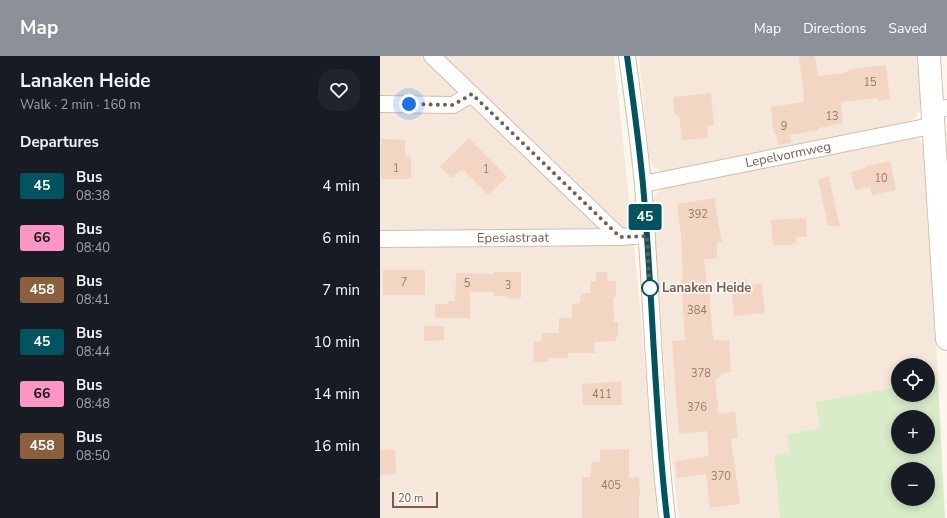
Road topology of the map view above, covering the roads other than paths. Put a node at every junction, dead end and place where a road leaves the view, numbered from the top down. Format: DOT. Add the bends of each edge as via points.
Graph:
graph roads {
  1 [pos="432,56"];
  2 [pos="627,56"];
  3 [pos="929,56"];
  4 [pos="472,94"];
  5 [pos="380,104"];
  6 [pos="938,115"];
  7 [pos="643,184"];
  8 [pos="647,236"];
  9 [pos="620,237"];
  10 [pos="380,239"];
  11 [pos="947,339"];
  12 [pos="667,518"];
  1 -- 4 [label="street"];
  2 -- 7 [label="street"];
  3 -- 6 [label="main road"];
  4 -- 5 [label="street" via="453,105"];
  4 -- 9 [label="street"];
  6 -- 7 [label="street, Lepelvormweg" via="921,128"];
  6 -- 11 [label="main road"];
  7 -- 8 [label="street"];
  8 -- 9 [label="street, Epesiastraat"];
  8 -- 12 [label="street" via="656,392"];
  9 -- 10 [label="street, Epesiastraat"];
}
